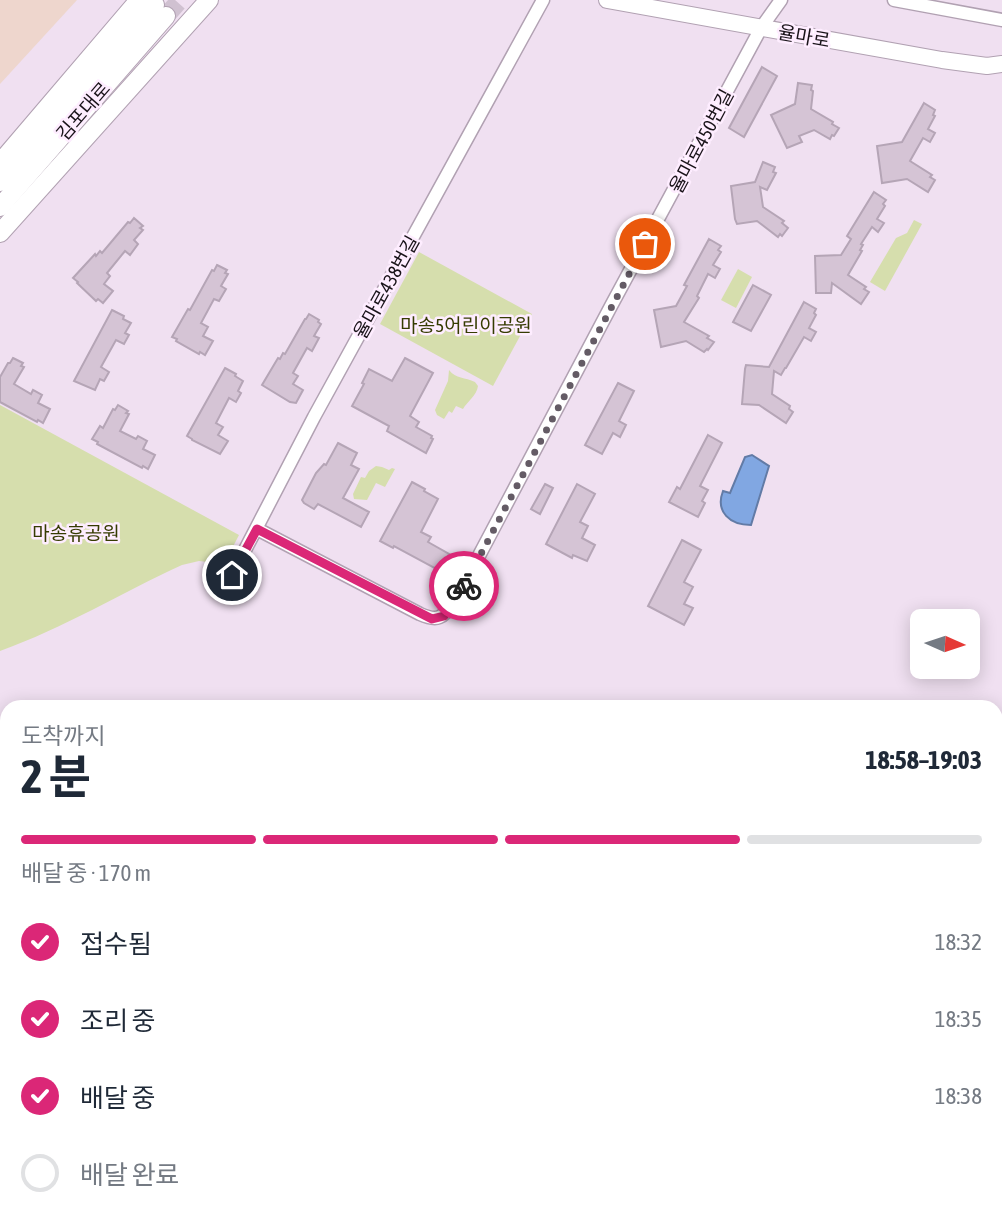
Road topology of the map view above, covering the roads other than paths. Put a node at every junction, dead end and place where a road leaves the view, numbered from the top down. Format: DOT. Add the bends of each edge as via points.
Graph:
graph roads {
  1 [pos="209,0"];
  2 [pos="543,0"];
  3 [pos="607,0"];
  4 [pos="781,0"];
  5 [pos="894,0"];
  6 [pos="912,2"];
  7 [pos="153,7"];
  8 [pos="197,7"];
  9 [pos="1002,20"];
  10 [pos="761,28"];
  11 [pos="1002,64"];
  12 [pos="0,163"];
  13 [pos="0,182"];
  14 [pos="0,207"];
  15 [pos="0,233"];
  16 [pos="257,529"];
  17 [pos="232,575"];
  1 -- 8 [label="main road"];
  2 -- 16 [label="street, 율마로438번길" via="314,416"];
  3 -- 10 [label="street, 율마로"];
  4 -- 10 [label="street, 율마로450번길"];
  5 -- 6 [label="street"];
  6 -- 9 [label="street"];
  7 -- 12 [label="main road"];
  7 -- 13 [label="main road, 김포대로"];
  7 -- 14 [label="main road, 김포대로"];
  8 -- 15 [label="main road"];
  10 -- 11 [label="street, 율마로" via="942,60"];
  10 -- 16 [label="street, 율마로450번길" via="444,616 432,619 420,614"];
  16 -- 17 [label="street, 율마로438번길"];
}
